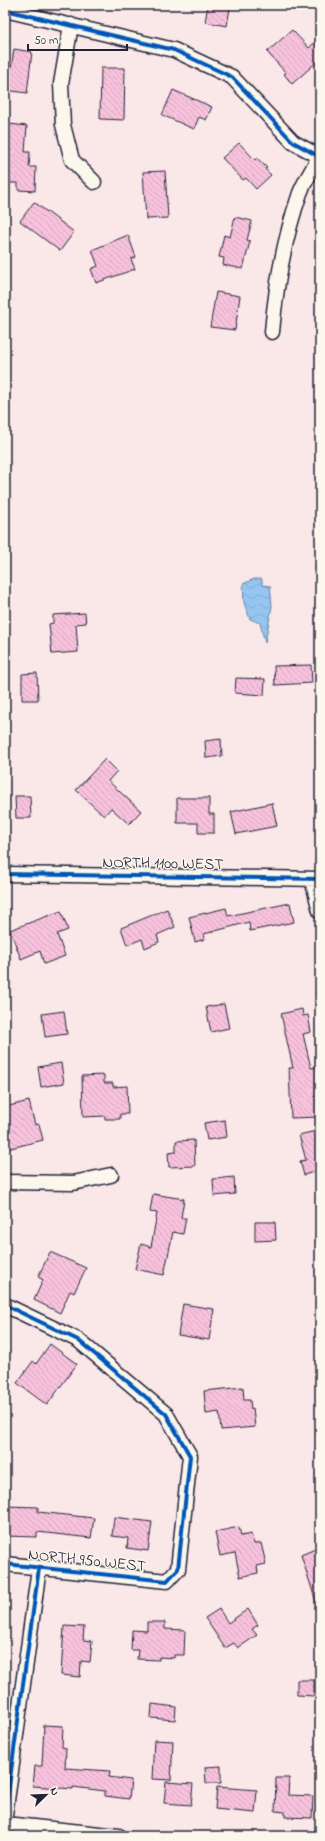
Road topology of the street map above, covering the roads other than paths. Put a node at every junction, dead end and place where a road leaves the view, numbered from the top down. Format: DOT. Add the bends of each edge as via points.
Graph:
graph roads {
  1 [pos="5,10"];
  2 [pos="71,25"];
  3 [pos="320,156"];
  4 [pos="94,182"];
  5 [pos="272,332"];
  6 [pos="5,874"];
  7 [pos="316,879"];
  8 [pos="320,911"];
  9 [pos="111,1175"];
  10 [pos="5,1182"];
  11 [pos="5,1305"];
  12 [pos="5,1564"];
  13 [pos="39,1568"];
  14 [pos="5,1815"];
  15 [pos="5,1824"];
  16 [pos="72,1833"];
  17 [pos="119,1836"];
  1 -- 2 [label="street"];
  2 -- 3 [label="street" via="174,50 232,77 292,142"];
  2 -- 4 [label="street" via="61,84 63,125 72,160"];
  3 -- 5 [label="street" via="301,192 286,237 276,288"];
  6 -- 7 [label="street, NORTH 1100 WEST"];
  7 -- 8 [label="street"];
  9 -- 10 [label="street" via="73,1183"];
  11 -- 13 [label="street, NORTH 950 WEST" via="78,1340 166,1414 190,1456 178,1569 167,1581"];
  12 -- 13 [label="street, NORTH 950 WEST"];
  13 -- 14 [label="street"];
  15 -- 16 [label="street"];
  16 -- 17 [label="street"];
}
